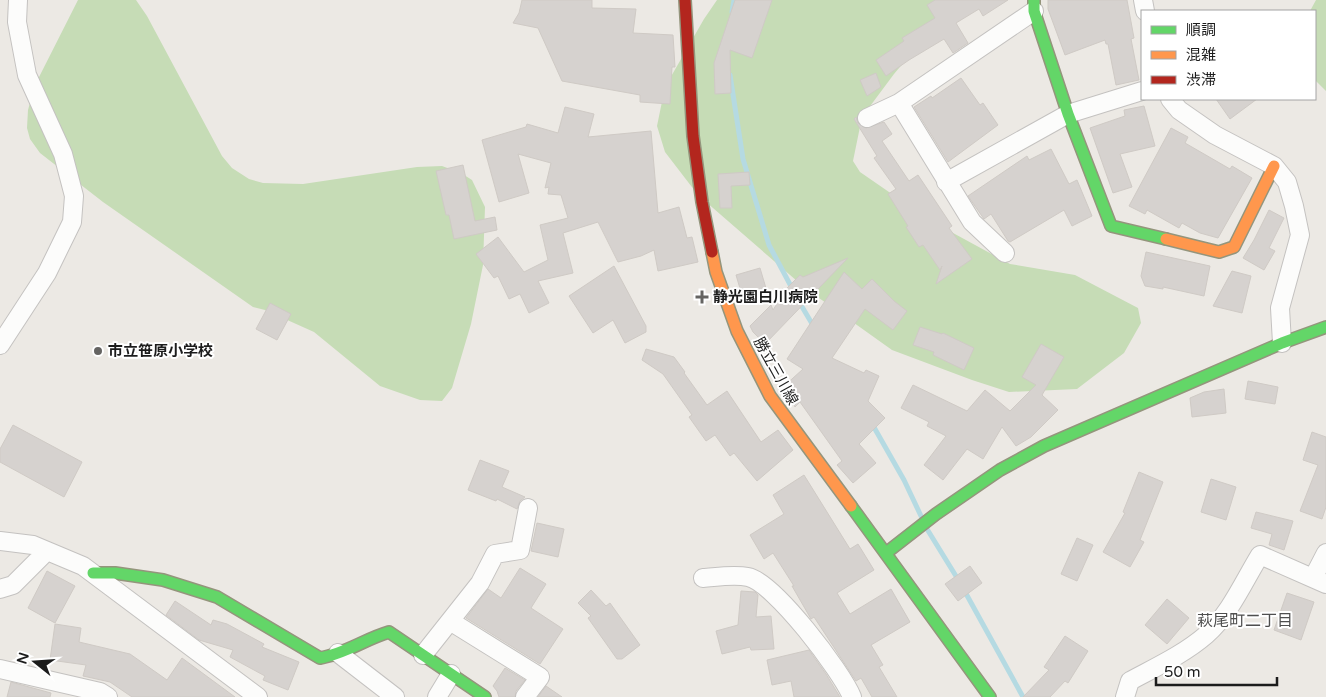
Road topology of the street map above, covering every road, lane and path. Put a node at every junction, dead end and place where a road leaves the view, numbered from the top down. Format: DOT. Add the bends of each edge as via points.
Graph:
graph roads {
  1 [pos="18,0"];
  2 [pos="685,0"];
  3 [pos="1034,6"];
  4 [pos="1141,91"];
  5 [pos="1171,100"];
  6 [pos="899,103"];
  7 [pos="1068,114"];
  8 [pos="867,118"];
  9 [pos="1274,166"];
  10 [pos="946,182"];
  11 [pos="1004,253"];
  12 [pos="1326,327"];
  13 [pos="1282,343"];
  14 [pos="0,346"];
  15 [pos="528,508"];
  16 [pos="0,541"];
  17 [pos="46,551"];
  18 [pos="886,553"];
  19 [pos="1326,553"];
  20 [pos="93,574"];
  21 [pos="703,578"];
  22 [pos="1319,581"];
  23 [pos="0,589"];
  24 [pos="450,621"];
  25 [pos="338,653"];
  26 [pos="423,655"];
  27 [pos="0,669"];
  28 [pos="451,674"];
  29 [pos="108,697"];
  30 [pos="258,697"];
  31 [pos="395,697"];
  32 [pos="437,697"];
  33 [pos="485,697"];
  34 [pos="525,697"];
  35 [pos="852,697"];
  36 [pos="990,697"];
  37 [pos="1125,697"];
  1 -- 14 [label="street" via="17,22 27,75 63,154 74,196 72,222 47,273"];
  2 -- 18 [label="street, 勝立三川線" via="693,136 702,202 716,272 737,331 770,396"];
  3 -- 6 [label="street"];
  3 -- 7 [label="street"];
  4 -- 7 [label="street"];
  5 -- 9 [label="street" via="1178,110 1215,135"];
  6 -- 8 [label="street"];
  6 -- 10 [label="street"];
  7 -- 9 [label="street" via="1111,226 1219,252 1234,247"];
  7 -- 10 [label="street"];
  9 -- 13 [label="street" via="1287,182 1300,235 1280,308"];
  10 -- 11 [label="street" via="972,222"];
  12 -- 13 [label="street"];
  13 -- 18 [label="street" via="1044,446 1000,470"];
  15 -- 24 [label="street" via="520,550 495,554 480,583"];
  16 -- 17 [label="street" via="32,545"];
  17 -- 20 [label="street" via="83,566"];
  17 -- 23 [label="street" via="13,585"];
  18 -- 36 [label="street, 勝立三川線"];
  19 -- 22 [label="street"];
  20 -- 25 [label="street" via="115,573 163,580 217,597 320,658"];
  20 -- 30 [label="street"];
  21 -- 35 [label="street" via="750,577 769,590 820,644"];
  22 -- 37 [label="street" via="1260,555 1225,613 1208,634 1184,652 1130,681"];
  24 -- 26 [label="street"];
  24 -- 34 [label="street" via="540,677"];
  25 -- 26 [label="street" via="388,632"];
  25 -- 31 [label="street"];
  26 -- 28 [label="street"];
  27 -- 29 [label="street" via="100,692"];
  28 -- 32 [label="street"];
  28 -- 33 [label="street"];
}
